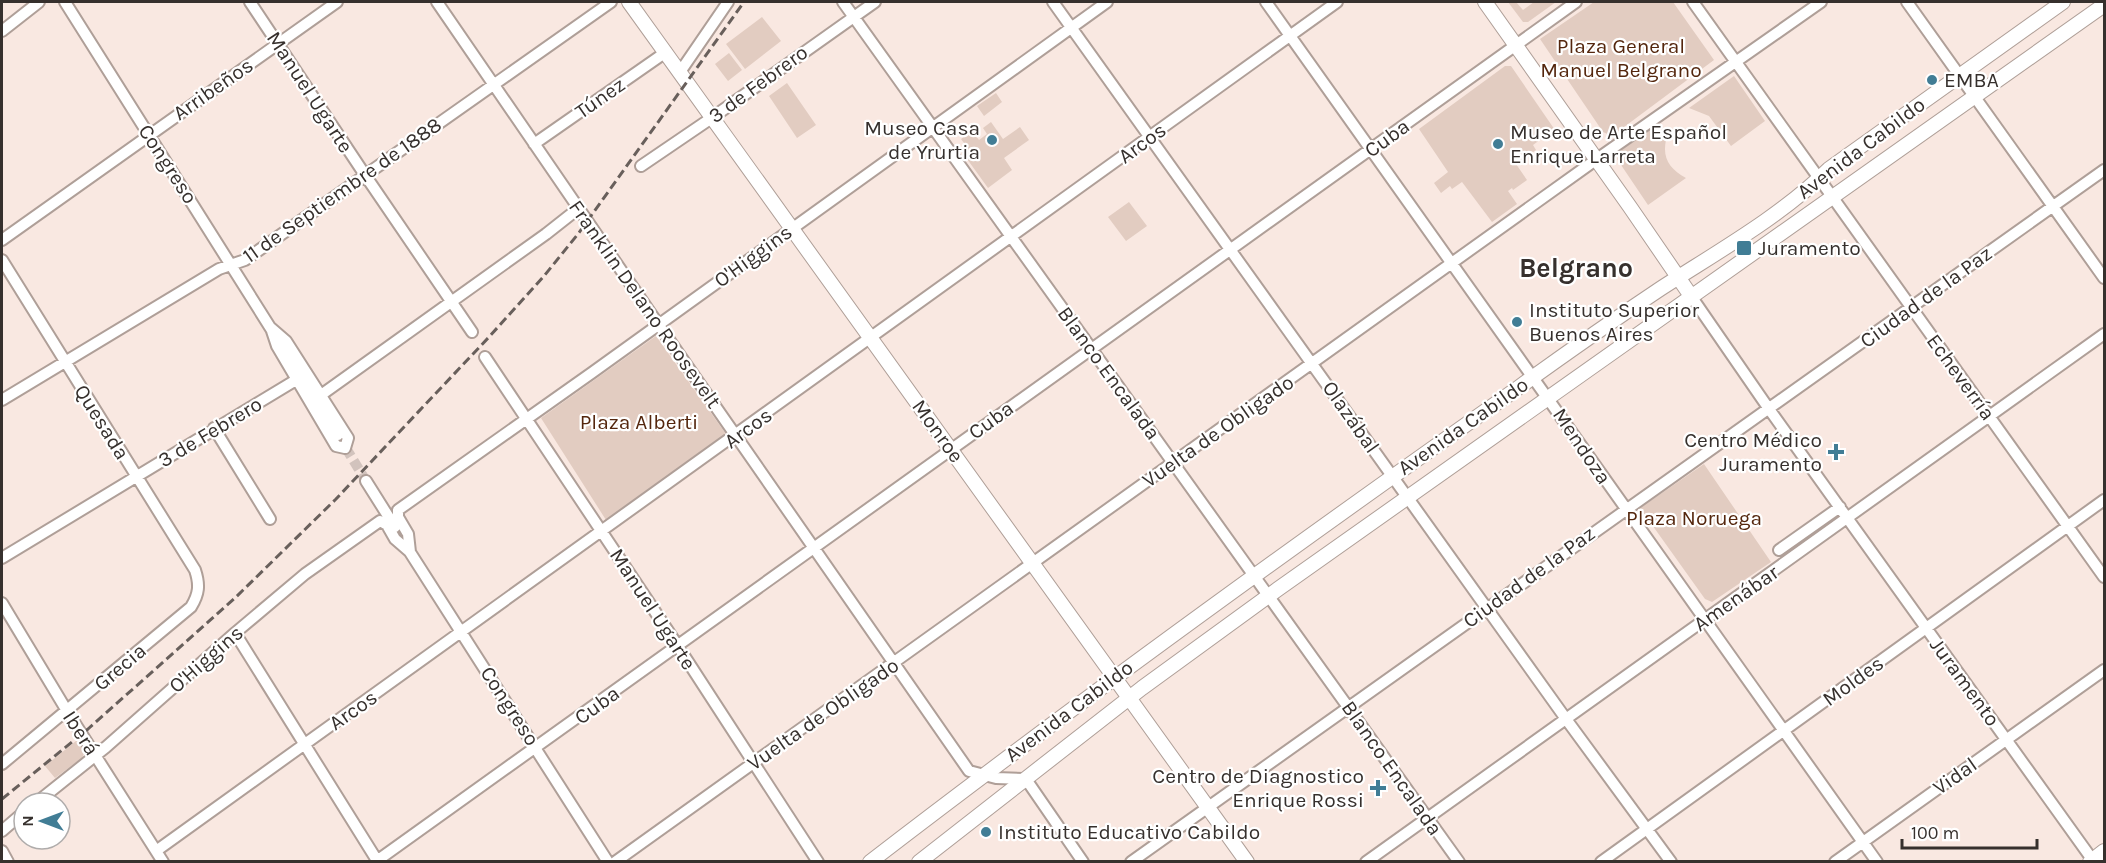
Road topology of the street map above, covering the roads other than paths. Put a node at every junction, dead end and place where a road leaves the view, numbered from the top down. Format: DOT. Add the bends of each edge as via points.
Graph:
graph roads {
  1 [pos="39,2"];
  2 [pos="65,2"];
  3 [pos="250,2"];
  4 [pos="337,2"];
  5 [pos="437,2"];
  6 [pos="611,2"];
  7 [pos="629,2"];
  8 [pos="728,2"];
  9 [pos="843,2"];
  10 [pos="874,2"];
  11 [pos="1053,2"];
  12 [pos="1107,2"];
  13 [pos="1266,2"];
  14 [pos="1337,2"];
  15 [pos="1485,2"];
  16 [pos="1575,2"];
  17 [pos="1693,2"];
  18 [pos="1821,2"];
  19 [pos="1907,2"];
  20 [pos="2063,2"];
  21 [pos="2104,5"];
  22 [pos="853,16"];
  23 [pos="1072,27"];
  24 [pos="2,31"];
  25 [pos="1290,36"];
  26 [pos="278,44"];
  27 [pos="1515,44"];
  28 [pos="666,52"];
  29 [pos="1737,62"];
  30 [pos="680,72"];
  31 [pos="1959,75"];
  32 [pos="493,83"];
  33 [pos="1974,97"];
  34 [pos="713,117"];
  35 [pos="933,127"];
  36 [pos="149,134"];
  37 [pos="1151,137"];
  38 [pos="534,144"];
  39 [pos="1371,149"];
  40 [pos="1597,159"];
  41 [pos="641,166"];
  42 [pos="2104,170"];
  43 [pos="365,176"];
  44 [pos="1820,177"];
  45 [pos="1833,196"];
  46 [pos="2052,206"];
  47 [pos="579,208"];
  48 [pos="792,228"];
  49 [pos="1011,237"];
  50 [pos="2,240"];
  51 [pos="1231,249"];
  52 [pos="2,260"];
  53 [pos="1452,264"];
  54 [pos="232,265"];
  55 [pos="1678,278"];
  56 [pos="2104,278"];
  57 [pos="1689,294"];
  58 [pos="450,302"];
  59 [pos="1911,308"];
  60 [pos="658,324"];
  61 [pos="271,328"];
  62 [pos="472,332"];
  63 [pos="2104,334"];
  64 [pos="871,338"];
  65 [pos="1091,348"];
  66 [pos="485,357"];
  67 [pos="64,362"];
  68 [pos="1313,364"];
  69 [pos="1534,376"];
  70 [pos="296,380"];
  71 [pos="321,395"];
  72 [pos="1549,398"];
  73 [pos="2,400"];
  74 [pos="1769,409"];
  75 [pos="1990,416"];
  76 [pos="526,419"];
  77 [pos="214,428"];
  78 [pos="338,435"];
  79 [pos="738,436"];
  80 [pos="951,449"];
  81 [pos="1174,462"];
  82 [pos="1392,476"];
  83 [pos="136,477"];
  84 [pos="366,481"];
  85 [pos="1407,498"];
  86 [pos="2104,500"];
  87 [pos="1840,507"];
  88 [pos="1626,509"];
  89 [pos="398,510"];
  90 [pos="1848,518"];
  91 [pos="270,519"];
  92 [pos="380,521"];
  93 [pos="2068,525"];
  94 [pos="602,533"];
  95 [pos="815,548"];
  96 [pos="1779,550"];
  97 [pos="410,552"];
  98 [pos="2,558"];
  99 [pos="1034,563"];
  100 [pos="1254,574"];
  101 [pos="2104,577"];
  102 [pos="199,585"];
  103 [pos="1269,595"];
  104 [pos="2,603"];
  105 [pos="1487,607"];
  106 [pos="1705,620"];
  107 [pos="1927,628"];
  108 [pos="235,633"];
  109 [pos="462,633"];
  110 [pos="678,646"];
  111 [pos="894,663"];
  112 [pos="2104,670"];
  113 [pos="1114,677"];
  114 [pos="1129,698"];
  115 [pos="1349,707"];
  116 [pos="67,711"];
  117 [pos="1566,719"];
  118 [pos="1784,730"];
  119 [pos="2007,740"];
  120 [pos="304,745"];
  121 [pos="536,748"];
  122 [pos="96,755"];
  123 [pos="753,763"];
  124 [pos="2,764"];
  125 [pos="983,775"];
  126 [pos="1023,779"];
  127 [pos="51,791"];
  128 [pos="1208,807"];
  129 [pos="1427,817"];
  130 [pos="1647,828"];
  131 [pos="1863,842"];
  132 [pos="2,851"];
  133 [pos="156,851"];
  134 [pos="2104,851"];
  135 [pos="8,861"];
  136 [pos="163,861"];
  137 [pos="378,861"];
  138 [pos="608,861"];
  139 [pos="615,861"];
  140 [pos="818,861"];
  141 [pos="870,861"];
  142 [pos="920,861"];
  143 [pos="1083,861"];
  144 [pos="1131,861"];
  145 [pos="1247,861"];
  146 [pos="1366,861"];
  147 [pos="1459,861"];
  148 [pos="1600,861"];
  149 [pos="1671,861"];
  150 [pos="1835,861"];
  151 [pos="1877,861"];
  152 [pos="2092,861"];
  1 -- 24 [label="street"];
  2 -- 36 [label="street, Congreso"];
  3 -- 26 [label="street, Manuel Ugarte"];
  4 -- 26 [label="street, Arribeños"];
  5 -- 32 [label="street, Franklin Delano Roosevelt"];
  6 -- 32 [label="street, 11 de Septiembre de 1888"];
  7 -- 28 [label="main road, Monroe"];
  8 -- 30 [label="street"];
  9 -- 22 [label="street, Blanco Encalada"];
  10 -- 22 [label="street, 3 de Febrero"];
  11 -- 23 [label="street, Olazábal"];
  12 -- 23 [label="street, O'Higgins"];
  13 -- 25 [label="street, Mendoza"];
  14 -- 25 [label="street, Arcos"];
  15 -- 27 [label="main road"];
  16 -- 27 [label="street, Cuba"];
  17 -- 29 [label="street, Echeverría"];
  18 -- 29 [label="street, Vuelta de Obligado"];
  19 -- 31 [label="street"];
  20 -- 31 [label="main road, Avenida Cabildo"];
  21 -- 33 [label="main road, Avenida Cabildo"];
  22 -- 34 [label="street, 3 de Febrero"];
  22 -- 35 [label="street, Blanco Encalada"];
  23 -- 35 [label="street, O'Higgins"];
  23 -- 37 [label="street, Olazábal"];
  25 -- 37 [label="street, Arcos"];
  25 -- 39 [label="street, Mendoza"];
  26 -- 36 [label="street, Arribeños"];
  26 -- 43 [label="street, Manuel Ugarte"];
  27 -- 39 [label="street, Cuba"];
  27 -- 40 [label="main road"];
  28 -- 30 [label="main road, Monroe"];
  28 -- 38 [label="street, Túnez"];
  29 -- 40 [label="street, Vuelta de Obligado"];
  29 -- 44 [label="street, Echeverría"];
  30 -- 34 [label="main road, Monroe"];
  31 -- 33 [label="street"];
  31 -- 44 [label="main road, Avenida Cabildo"];
  32 -- 38 [label="street, Franklin Delano Roosevelt"];
  32 -- 43 [label="street, 11 de Septiembre de 1888"];
  33 -- 45 [label="main road, Avenida Cabildo"];
  33 -- 46 [label="street"];
  34 -- 41 [label="street, 3 de Febrero"];
  34 -- 48 [label="main road, Monroe"];
  35 -- 48 [label="street, O'Higgins"];
  35 -- 49 [label="street, Blanco Encalada"];
  36 -- 50 [label="street, Arribeños"];
  36 -- 54 [label="street, Congreso"];
  37 -- 49 [label="street, Arcos"];
  37 -- 51 [label="street, Olazábal"];
  38 -- 47 [label="street, Franklin Delano Roosevelt"];
  39 -- 51 [label="street, Cuba"];
  39 -- 53 [label="street, Mendoza"];
  40 -- 53 [label="street, Vuelta de Obligado"];
  40 -- 55 [label="main road"];
  42 -- 46 [label="street, Ciudad de la Paz"];
  43 -- 54 [label="street, 11 de Septiembre de 1888"];
  43 -- 58 [label="street, Manuel Ugarte"];
  44 -- 45 [label="street, Echeverría"];
  44 -- 55 [label="main road, Avenida Cabildo"];
  45 -- 57 [label="main road, Avenida Cabildo"];
  45 -- 59 [label="street, Echeverría"];
  46 -- 56 [label="street"];
  46 -- 59 [label="street, Ciudad de la Paz"];
  47 -- 58 [label="street"];
  47 -- 60 [label="street, Franklin Delano Roosevelt"];
  48 -- 60 [label="street, O'Higgins"];
  48 -- 64 [label="main road, Monroe"];
  49 -- 64 [label="street, Arcos"];
  49 -- 65 [label="street, Blanco Encalada"];
  51 -- 65 [label="street, Cuba"];
  51 -- 68 [label="street, Olazábal"];
  52 -- 67 [label="street, Quesada"];
  53 -- 68 [label="street, Vuelta de Obligado"];
  53 -- 69 [label="street, Mendoza"];
  54 -- 61 [label="street, Congreso"];
  54 -- 67 [label="street, 11 de Septiembre de 1888" via="219,269"];
  55 -- 57 [label="main road"];
  55 -- 69 [label="main road, Avenida Cabildo"];
  57 -- 72 [label="main road, Avenida Cabildo"];
  57 -- 74 [label="street, Juramento"];
  58 -- 62 [label="street, Manuel Ugarte"];
  58 -- 71 [label="street"];
  59 -- 74 [label="street, Ciudad de la Paz"];
  59 -- 75 [label="street, Echeverría"];
  60 -- 76 [label="street, O'Higgins"];
  60 -- 79 [label="street, Franklin Delano Roosevelt"];
  61 -- 70 [label="street, Congreso"];
  61 -- 71 [label="street, Congreso" via="286,341"];
  61 -- 78 [label="street, Congreso"];
  63 -- 75 [label="street, Amenábar"];
  64 -- 79 [label="street, Arcos"];
  64 -- 80 [label="main road, Monroe"];
  65 -- 80 [label="street, Cuba"];
  65 -- 81 [label="street, Blanco Encalada"];
  66 -- 76 [label="street, Manuel Ugarte"];
  67 -- 73 [label="street, 11 de Septiembre de 1888"];
  67 -- 83 [label="street, Quesada"];
  68 -- 81 [label="street, Vuelta de Obligado"];
  68 -- 82 [label="street, Olazábal"];
  69 -- 72 [label="street, Mendoza"];
  69 -- 82 [label="main road, Avenida Cabildo"];
  70 -- 71 [label="street, Congreso" via="336,446 345,448 348,438"];
  70 -- 77 [label="street, 3 de Febrero"];
  72 -- 85 [label="main road, Avenida Cabildo"];
  72 -- 88 [label="street, Mendoza"];
  74 -- 87 [label="street, Juramento"];
  74 -- 88 [label="street, Ciudad de la Paz"];
  75 -- 90 [label="street, Amenábar"];
  75 -- 93 [label="street, Echeverría"];
  76 -- 89 [label="street, O'Higgins"];
  76 -- 94 [label="street, Manuel Ugarte"];
  77 -- 83 [label="street, 3 de Febrero"];
  77 -- 91 [label="street"];
  79 -- 94 [label="street, Arcos"];
  79 -- 95 [label="street, Franklin Delano Roosevelt"];
  80 -- 95 [label="street, Cuba"];
  80 -- 99 [label="main road, Monroe"];
  81 -- 99 [label="street, Vuelta de Obligado"];
  81 -- 100 [label="street, Blanco Encalada"];
  82 -- 85 [label="street, Olazábal"];
  82 -- 100 [label="main road, Avenida Cabildo"];
  83 -- 98 [label="street, 3 de Febrero"];
  83 -- 102 [label="street, Quesada" via="195,570"];
  84 -- 97 [label="street, Congreso"];
  85 -- 103 [label="main road, Avenida Cabildo"];
  85 -- 105 [label="street, Olazábal"];
  86 -- 93 [label="street, Moldes"];
  87 -- 90 [label="street, Juramento"];
  87 -- 96 [label="street"];
  88 -- 105 [label="street, Ciudad de la Paz"];
  88 -- 106 [label="street, Mendoza"];
  89 -- 97 [label="street, Congreso" via="398,518 408,534"];
  90 -- 106 [label="street, Amenábar"];
  90 -- 107 [label="street, Juramento"];
  92 -- 97 [label="street, Congreso"];
  92 -- 108 [label="street, O'Higgins" via="305,574"];
  93 -- 101 [label="street, Echeverría"];
  93 -- 107 [label="street, Moldes"];
  94 -- 109 [label="street, Arcos"];
  94 -- 110 [label="street, Manuel Ugarte"];
  95 -- 110 [label="street, Cuba"];
  95 -- 111 [label="street, Franklin Delano Roosevelt"];
  97 -- 109 [label="street, Congreso"];
  99 -- 111 [label="street, Vuelta de Obligado"];
  99 -- 113 [label="main road, Monroe"];
  100 -- 103 [label="street, Blanco Encalada"];
  100 -- 113 [label="main road, Avenida Cabildo"];
  102 -- 116 [label="street, Grecia" via="192,607"];
  103 -- 114 [label="main road, Avenida Cabildo"];
  103 -- 115 [label="street, Blanco Encalada"];
  104 -- 116 [label="street, Iberá"];
  105 -- 115 [label="street, Ciudad de la Paz"];
  105 -- 117 [label="street, Olazábal"];
  106 -- 117 [label="street, Amenábar"];
  106 -- 118 [label="street, Mendoza"];
  107 -- 118 [label="street, Moldes"];
  107 -- 119 [label="street, Juramento"];
  108 -- 120 [label="street"];
  108 -- 122 [label="street, O'Higgins"];
  109 -- 120 [label="street, Arcos"];
  109 -- 121 [label="street, Congreso"];
  110 -- 121 [label="street, Cuba"];
  110 -- 123 [label="street, Manuel Ugarte"];
  111 -- 123 [label="street, Vuelta de Obligado"];
  111 -- 125 [label="street, Franklin Delano Roosevelt" via="969,771"];
  112 -- 119 [label="street, Vidal"];
  113 -- 114 [label="main road, Monroe"];
  113 -- 125 [label="main road, Avenida Cabildo"];
  114 -- 126 [label="main road, Avenida Cabildo"];
  114 -- 128 [label="main road, Monroe"];
  115 -- 128 [label="street, Ciudad de la Paz"];
  115 -- 129 [label="street, Blanco Encalada"];
  116 -- 122 [label="street, Iberá"];
  116 -- 124 [label="street, Grecia"];
  117 -- 129 [label="street, Amenábar"];
  117 -- 130 [label="street, Olazábal"];
  118 -- 130 [label="street, Moldes"];
  118 -- 131 [label="street, Mendoza"];
  119 -- 131 [label="street, Vidal"];
  119 -- 152 [label="street, Juramento"];
  120 -- 133 [label="street, Arcos"];
  120 -- 137 [label="street"];
  121 -- 137 [label="street, Cuba"];
  121 -- 138 [label="street, Congreso"];
  122 -- 127 [label="street, O'Higgins"];
  122 -- 133 [label="street, Iberá"];
  123 -- 139 [label="street, Vuelta de Obligado"];
  123 -- 140 [label="street, Manuel Ugarte"];
  125 -- 126 [label="street"];
  125 -- 141 [label="main road, Avenida Cabildo"];
  126 -- 142 [label="main road, Avenida Cabildo"];
  126 -- 143 [label="street"];
  128 -- 144 [label="street, Ciudad de la Paz"];
  128 -- 145 [label="main road, Monroe"];
  129 -- 146 [label="street, Amenábar"];
  129 -- 147 [label="street, Blanco Encalada"];
  130 -- 148 [label="street, Moldes"];
  130 -- 149 [label="street, Olazábal"];
  131 -- 150 [label="street, Vidal"];
  131 -- 151 [label="street, Mendoza"];
  132 -- 135 [label="street"];
  133 -- 136 [label="street, Iberá"];
  134 -- 152 [label="main road"];
}
